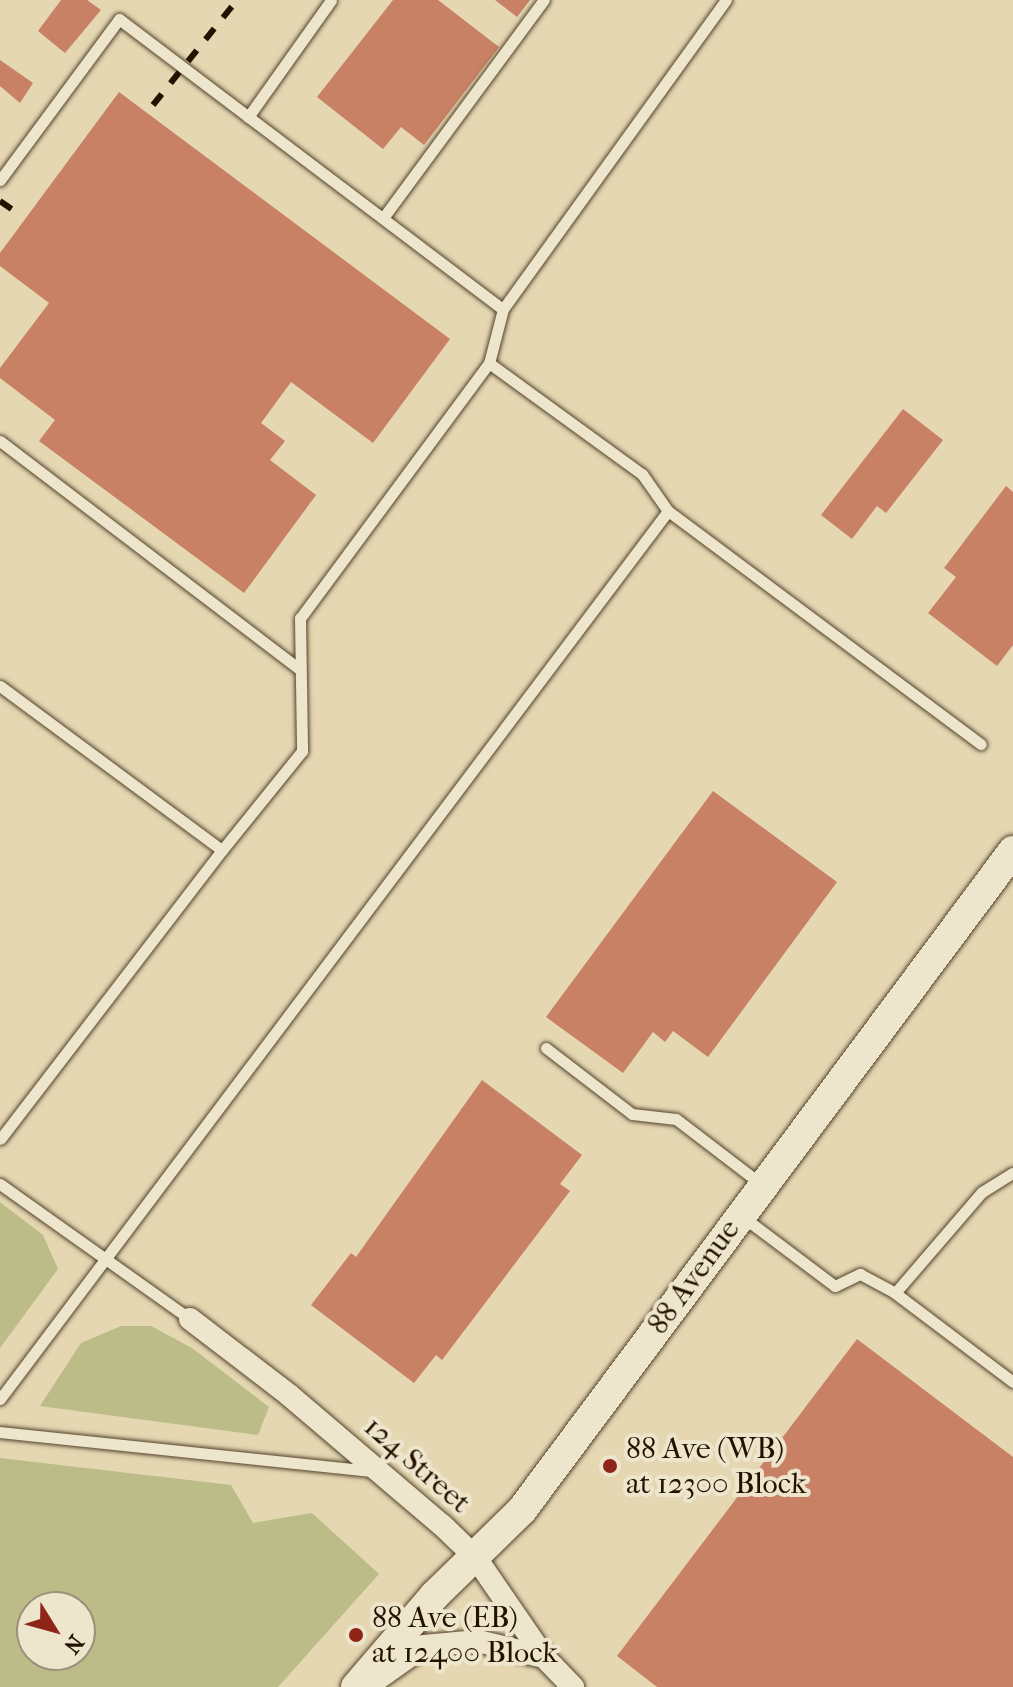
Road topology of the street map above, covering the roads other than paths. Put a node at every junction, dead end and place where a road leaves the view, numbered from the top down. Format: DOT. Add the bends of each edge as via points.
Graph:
graph roads {
  1 [pos="331,0"];
  2 [pos="544,0"];
  3 [pos="726,0"];
  4 [pos="248,117"];
  5 [pos="0,180"];
  6 [pos="383,218"];
  7 [pos="503,309"];
  8 [pos="489,363"];
  9 [pos="0,441"];
  10 [pos="668,511"];
  11 [pos="298,668"];
  12 [pos="0,686"];
  13 [pos="981,744"];
  14 [pos="222,850"];
  15 [pos="1013,851"];
  16 [pos="546,1048"];
  17 [pos="0,1139"];
  18 [pos="1013,1173"];
  19 [pos="0,1184"];
  20 [pos="762,1185"];
  21 [pos="740,1215"];
  22 [pos="105,1263"];
  23 [pos="895,1293"];
  24 [pos="190,1319"];
  25 [pos="1013,1382"];
  26 [pos="0,1399"];
  27 [pos="0,1432"];
  28 [pos="382,1472"];
  29 [pos="476,1558"];
  30 [pos="544,1657"];
  31 [pos="356,1687"];
  32 [pos="366,1687"];
  33 [pos="573,1687"];
  1 -- 4 [label="lane"];
  2 -- 6 [label="lane"];
  3 -- 7 [label="lane"];
  4 -- 5 [label="lane" via="119,19"];
  4 -- 6 [label="lane"];
  6 -- 7 [label="lane"];
  7 -- 8 [label="lane"];
  8 -- 10 [label="lane" via="642,474"];
  8 -- 11 [label="lane" via="300,618"];
  9 -- 11 [label="lane"];
  10 -- 13 [label="lane"];
  10 -- 22 [label="lane"];
  11 -- 14 [label="lane" via="302,751"];
  12 -- 14 [label="lane"];
  14 -- 17 [label="lane"];
  15 -- 20 [label="main road, 88 Avenue"];
  16 -- 20 [label="lane" via="632,1114 676,1119"];
  18 -- 23 [label="lane" via="982,1192"];
  19 -- 22 [label="lane"];
  20 -- 21 [label="main road, 88 Avenue"];
  21 -- 23 [label="lane" via="835,1286 860,1274"];
  21 -- 29 [label="main road, 88 Avenue" via="522,1510"];
  22 -- 24 [label="lane"];
  22 -- 26 [label="lane"];
  23 -- 25 [label="lane"];
  24 -- 28 [label="street, 124 Street"];
  27 -- 28 [label="lane"];
  28 -- 29 [label="street, 124 Street"];
  29 -- 30 [label="street, 124 Street"];
  29 -- 31 [label="main road, 88 Avenue" via="434,1596"];
  30 -- 32 [label="street" via="478,1641 424,1646"];
  30 -- 33 [label="street, 124 Street"];
}
